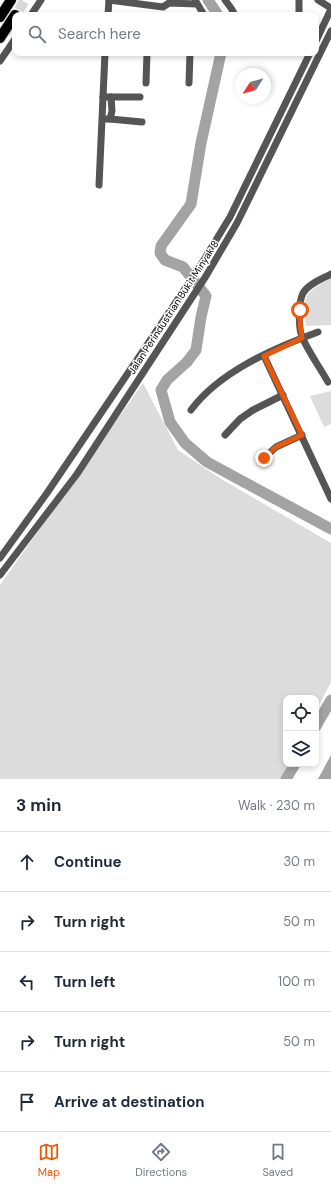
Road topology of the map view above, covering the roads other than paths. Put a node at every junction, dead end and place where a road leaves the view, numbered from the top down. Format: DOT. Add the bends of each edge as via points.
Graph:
graph roads {
  1 [pos="41,0"];
  2 [pos="109,0"];
  3 [pos="225,0"];
  4 [pos="299,0"];
  5 [pos="318,0"];
  6 [pos="8,2"];
  7 [pos="196,2"];
  8 [pos="331,8"];
  9 [pos="33,12"];
  10 [pos="108,12"];
  11 [pos="202,12"];
  12 [pos="233,12"];
  13 [pos="299,12"];
  14 [pos="0,17"];
  15 [pos="12,19"];
  16 [pos="320,26"];
  17 [pos="331,31"];
  18 [pos="0,38"];
  19 [pos="12,43"];
  20 [pos="106,56"];
  21 [pos="147,56"];
  22 [pos="190,56"];
  23 [pos="309,56"];
  24 [pos="319,56"];
  25 [pos="319,56"];
  26 [pos="0,61"];
  27 [pos="146,83"];
  28 [pos="189,83"];
  29 [pos="107,97"];
  30 [pos="140,97"];
  31 [pos="102,118"];
  32 [pos="110,119"];
  33 [pos="142,122"];
  34 [pos="99,185"];
  35 [pos="331,274"];
  36 [pos="318,332"];
  37 [pos="302,338"];
  38 [pos="264,356"];
  39 [pos="328,382"];
  40 [pos="283,395"];
  41 [pos="191,410"];
  42 [pos="225,435"];
  43 [pos="302,435"];
  44 [pos="264,458"];
  45 [pos="64,467"];
  46 [pos="77,474"];
  47 [pos="331,499"];
  48 [pos="0,558"];
  49 [pos="0,575"];
  1 -- 9 [label="street"];
  2 -- 7 [label="street" via="163,7 169,2"];
  2 -- 10 [label="street"];
  3 -- 12 [label="street"];
  4 -- 13 [label="street"];
  5 -- 8 [label="street"];
  6 -- 14 [label="highway"];
  7 -- 11 [label="street"];
  8 -- 16 [label="street"];
  15 -- 18 [label="highway"];
  17 -- 24 [label="street, Jalan Perindustrian Bukit Minyak 8"];
  19 -- 26 [label="street"];
  20 -- 29 [label="street"];
  21 -- 27 [label="street"];
  22 -- 28 [label="street"];
  23 -- 45 [label="street, Jalan Perindustrian Bukit Minyak 8" via="230,217 199,268"];
  25 -- 46 [label="street, Jalan Perindustrian Bukit Minyak 8" via="237,223 192,298"];
  29 -- 30 [label="street"];
  29 -- 31 [label="street"];
  29 -- 32 [label="street" via="112,111"];
  31 -- 32 [label="street"];
  31 -- 34 [label="street"];
  32 -- 33 [label="street"];
  35 -- 37 [label="street" via="311,285 303,293 300,310"];
  36 -- 37 [label="street"];
  37 -- 38 [label="street"];
  37 -- 39 [label="street"];
  38 -- 40 [label="street"];
  38 -- 41 [label="street" via="232,372 199,398"];
  40 -- 42 [label="street" via="253,410"];
  40 -- 43 [label="street"];
  43 -- 44 [label="street" via="276,447"];
  43 -- 47 [label="street"];
  45 -- 46 [label="street"];
  45 -- 48 [label="street, Jalan Perindustrian Bukit Minyak 8"];
  46 -- 49 [label="street, Jalan Perindustrian Bukit Minyak 8"];
}
